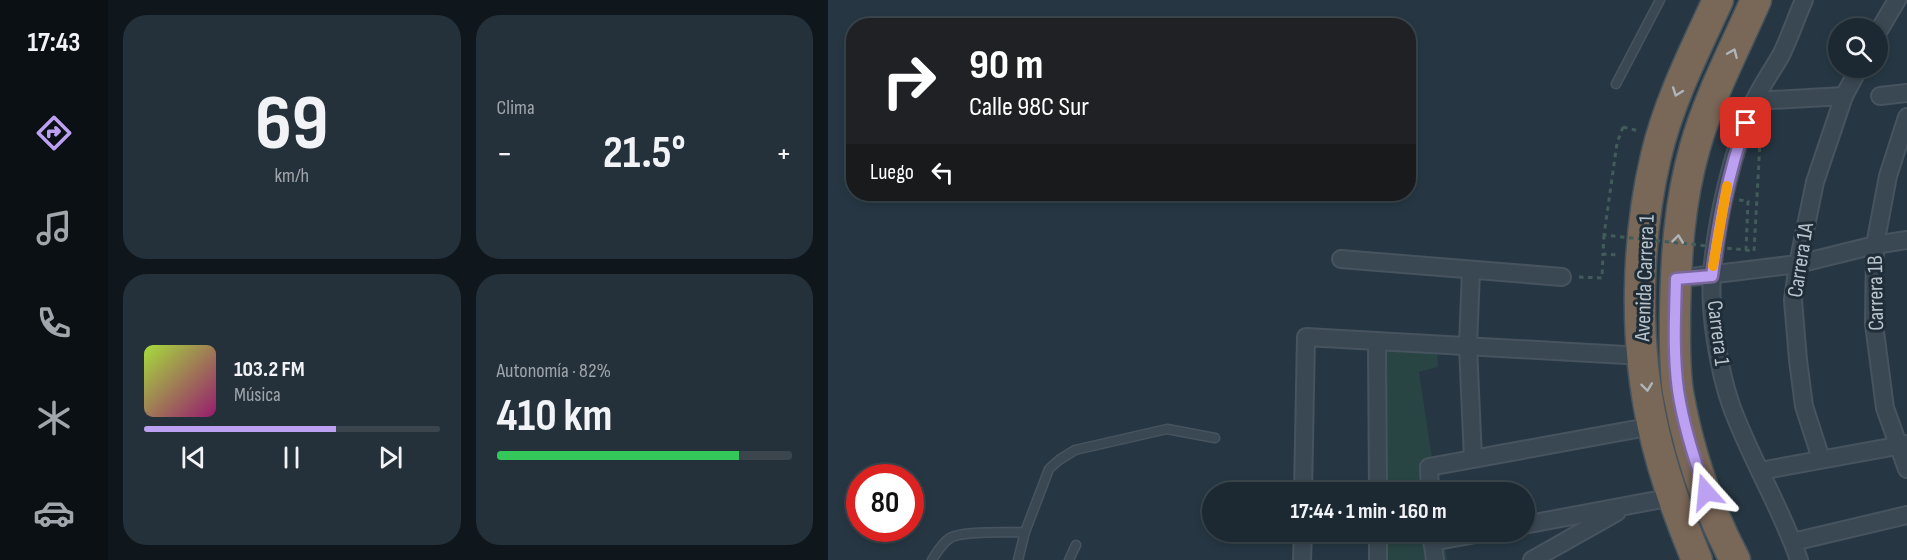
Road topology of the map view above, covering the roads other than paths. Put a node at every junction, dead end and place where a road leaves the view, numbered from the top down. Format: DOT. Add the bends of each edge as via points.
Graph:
graph roads {
  1 [pos="1660,0"];
  2 [pos="1718,0"];
  3 [pos="1756,0"];
  4 [pos="1804,0"];
  5 [pos="1897,0"];
  6 [pos="1886,18"];
  7 [pos="1854,78"];
  8 [pos="1616,84"];
  9 [pos="1907,93"];
  10 [pos="1844,96"];
  11 [pos="1880,96"];
  12 [pos="1754,101"];
  13 [pos="1907,117"];
  14 [pos="1907,240"];
  15 [pos="1875,245"];
  16 [pos="1341,259"];
  17 [pos="1798,264"];
  18 [pos="1471,270"];
  19 [pos="1712,276"];
  20 [pos="1562,277"];
  21 [pos="1676,279"];
  22 [pos="1377,341"];
  23 [pos="1467,346"];
  24 [pos="1643,356"];
  25 [pos="1653,426"];
  26 [pos="1215,438"];
  27 [pos="1903,445"];
  28 [pos="1473,459"];
  29 [pos="1821,459"];
  30 [pos="1907,469"];
  31 [pos="1760,471"];
  32 [pos="1303,482"];
  33 [pos="1378,482"];
  34 [pos="1430,482"];
  35 [pos="1673,497"];
  36 [pos="1628,506"];
  37 [pos="1907,515"];
  38 [pos="1535,523"];
  39 [pos="1025,532"];
  40 [pos="1303,542"];
  41 [pos="1378,542"];
  42 [pos="1433,542"];
  43 [pos="1793,542"];
  44 [pos="1076,544"];
  45 [pos="932,560"];
  46 [pos="1018,560"];
  47 [pos="1069,560"];
  48 [pos="1302,560"];
  49 [pos="1378,560"];
  50 [pos="1435,560"];
  51 [pos="1532,560"];
  52 [pos="1697,560"];
  53 [pos="1735,560"];
  54 [pos="1799,560"];
  1 -- 8 [label="lane"];
  2 -- 24 [label="highway, Avenida Carrera 1, one-way" via="1683,78 1656,155 1642,251"];
  21 -- 3 [label="highway, Avenida Carrera 1, one-way" via="1683,195 1695,145"];
  4 -- 12 [label="street, Carrera 1" via="1782,53"];
  5 -- 6 [label="street"];
  7 -- 10 [label="street, Carrera 1A"];
  9 -- 11 [label="street"];
  10 -- 12 [label="street"];
  10 -- 17 [label="street, Carrera 1A" via="1815,182"];
  12 -- 19 [label="street, Carrera 1" via="1724,199"];
  13 -- 15 [label="street, Carrera 1B" via="1888,176"];
  14 -- 15 [label="street"];
  15 -- 17 [label="street"];
  15 -- 27 [label="street, Carrera 1B" via="1874,324 1885,408"];
  16 -- 18 [label="street"];
  17 -- 19 [label="street"];
  17 -- 29 [label="street, Carrera 1A" via="1793,300 1798,360 1804,406"];
  18 -- 20 [label="street"];
  18 -- 23 [label="street"];
  19 -- 21 [label="street"];
  19 -- 31 [label="street, Carrera 1" via="1718,354 1731,405"];
  21 -- 53 [label="highway, Avenida Carrera 1" via="1674,351 1678,391 1700,476"];
  22 -- 23 [label="street"];
  22 -- 32 [label="street" via="1306,337"];
  22 -- 33 [label="street"];
  23 -- 24 [label="street"];
  23 -- 28 [label="street"];
  24 -- 25 [label="highway, Avenida Carrera 1, one-way"];
  25 -- 28 [label="street"];
  25 -- 35 [label="highway, Avenida Carrera 1"];
  26 -- 39 [label="lane" via="1167,429 1075,450 1049,469"];
  27 -- 29 [label="street"];
  27 -- 30 [label="street, Carrera 1B"];
  28 -- 34 [label="street" via="1429,467"];
  29 -- 31 [label="street"];
  31 -- 43 [label="street, Carrera 1"];
  35 -- 36 [label="street"];
  35 -- 52 [label="highway, Avenida Carrera 1"];
  36 -- 38 [label="street"];
  36 -- 51 [label="street"];
  37 -- 43 [label="street"];
  39 -- 45 [label="lane" via="959,534 949,538"];
  39 -- 46 [label="lane"];
  40 -- 48 [label="street"];
  41 -- 49 [label="street"];
  42 -- 50 [label="street"];
  43 -- 54 [label="street, Carrera 1"];
  44 -- 47 [label="lane"];
}
